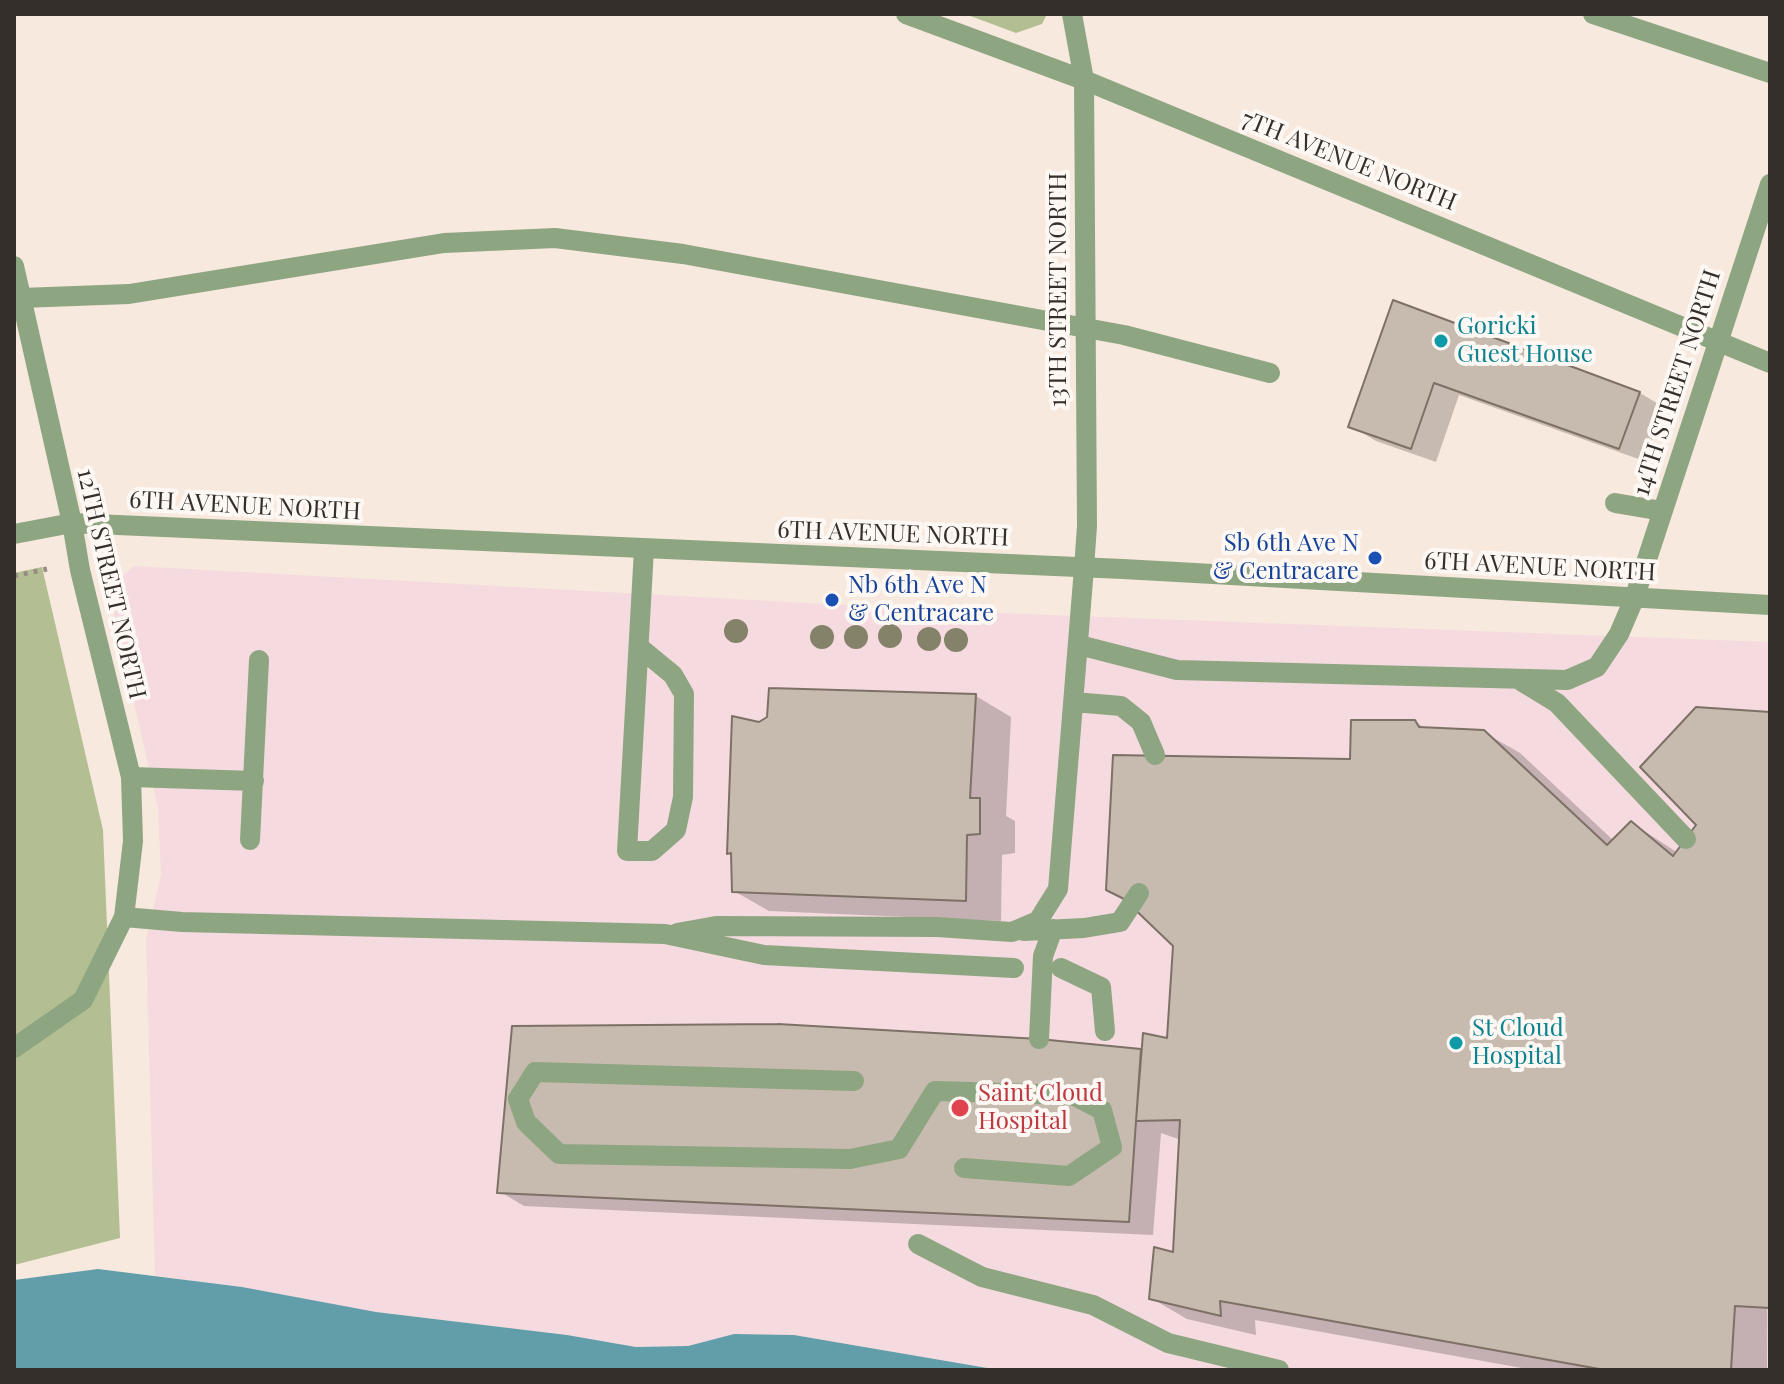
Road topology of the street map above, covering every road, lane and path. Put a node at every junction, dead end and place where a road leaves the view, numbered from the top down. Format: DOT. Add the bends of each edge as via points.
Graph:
graph roads {
  1 [pos="906,14"];
  2 [pos="1072,14"];
  3 [pos="1593,14"];
  4 [pos="1770,73"];
  5 [pos="1084,80"];
  6 [pos="1770,184"];
  7 [pos="14,268"];
  8 [pos="21,298"];
  9 [pos="1085,329"];
  10 [pos="1717,342"];
  11 [pos="1770,363"];
  12 [pos="1270,373"];
  13 [pos="1615,503"];
  14 [pos="1662,511"];
  15 [pos="72,523"];
  16 [pos="14,534"];
  17 [pos="644,549"];
  18 [pos="1084,568"];
  19 [pos="47,569"];
  20 [pos="14,576"];
  21 [pos="1634,599"];
  22 [pos="1770,605"];
  23 [pos="1079,645"];
  24 [pos="639,647"];
  25 [pos="259,660"];
  26 [pos="1521,681"];
  27 [pos="1074,702"];
  28 [pos="1155,755"];
  29 [pos="131,777"];
  30 [pos="254,781"];
  31 [pos="1686,839"];
  32 [pos="250,840"];
  33 [pos="1139,893"];
  34 [pos="124,917"];
  35 [pos="1053,929"];
  36 [pos="1012,932"];
  37 [pos="665,934"];
  38 [pos="1014,968"];
  39 [pos="1061,968"];
  40 [pos="1105,1031"];
  41 [pos="1039,1039"];
  42 [pos="14,1048"];
  43 [pos="854,1081"];
  44 [pos="964,1168"];
  45 [pos="918,1244"];
  46 [pos="1279,1370"];
  1 -- 5 [label="street, 7TH AVENUE NORTH"];
  2 -- 5 [label="street, 13TH STREET NORTH"];
  3 -- 4 [label="street"];
  5 -- 9 [label="street, 13TH STREET NORTH"];
  5 -- 10 [label="street, 7TH AVENUE NORTH"];
  6 -- 10 [label="street, 14TH STREET NORTH"];
  7 -- 8 [label="street, 12TH STREET NORTH"];
  8 -- 9 [label="street" via="129,294 444,243 555,238 683,254"];
  8 -- 15 [label="street, 12TH STREET NORTH"];
  9 -- 12 [label="street"];
  9 -- 18 [label="street, 13TH STREET NORTH"];
  10 -- 11 [label="street, 7TH AVENUE NORTH"];
  10 -- 14 [label="street, 14TH STREET NORTH"];
  13 -- 14 [label="street"];
  14 -- 21 [label="street, 14TH STREET NORTH"];
  15 -- 16 [label="street, 6TH AVENUE NORTH"];
  15 -- 17 [label="street, 6TH AVENUE NORTH"];
  15 -- 29 [label="street, 12TH STREET NORTH"];
  17 -- 18 [label="street, 6TH AVENUE NORTH"];
  17 -- 24 [label="street"];
  18 -- 21 [label="street, 6TH AVENUE NORTH"];
  18 -- 23 [label="street, 13TH STREET NORTH"];
  19 -- 20 [label="path"];
  21 -- 22 [label="street, 6TH AVENUE NORTH"];
  21 -- 26 [label="street, 14TH STREET NORTH" via="1597,667 1567,680"];
  23 -- 26 [label="street, 14TH STREET NORTH" via="1177,670"];
  23 -- 27 [label="street, 13TH STREET NORTH"];
  24 -- 24 [label="street" via="627,851 652,851 676,830 683,797 684,694 673,675"];
  25 -- 30 [label="street"];
  26 -- 31 [label="street" via="1557,703"];
  27 -- 28 [label="street" via="1121,706 1141,722"];
  27 -- 36 [label="street, 13TH STREET NORTH" via="1058,889 1038,921"];
  29 -- 30 [label="street"];
  29 -- 34 [label="street, 12TH STREET NORTH" via="133,841"];
  30 -- 32 [label="street"];
  33 -- 35 [label="street" via="1120,922"];
  34 -- 37 [label="street"];
  34 -- 42 [label="street, 12TH STREET NORTH" via="83,1000"];
  35 -- 36 [label="street"];
  35 -- 41 [label="street" via="1043,956"];
  36 -- 37 [label="street" via="716,926"];
  37 -- 38 [label="street" via="764,955"];
  39 -- 40 [label="street" via="1101,987"];
  43 -- 44 [label="street" via="535,1072 518,1099 526,1122 559,1154 820,1159 899,1149 935,1091 1073,1095 1102,1110 1112,1147 1069,1176"];
  45 -- 46 [label="street" via="982,1277 1093,1305 1168,1343"];
}
